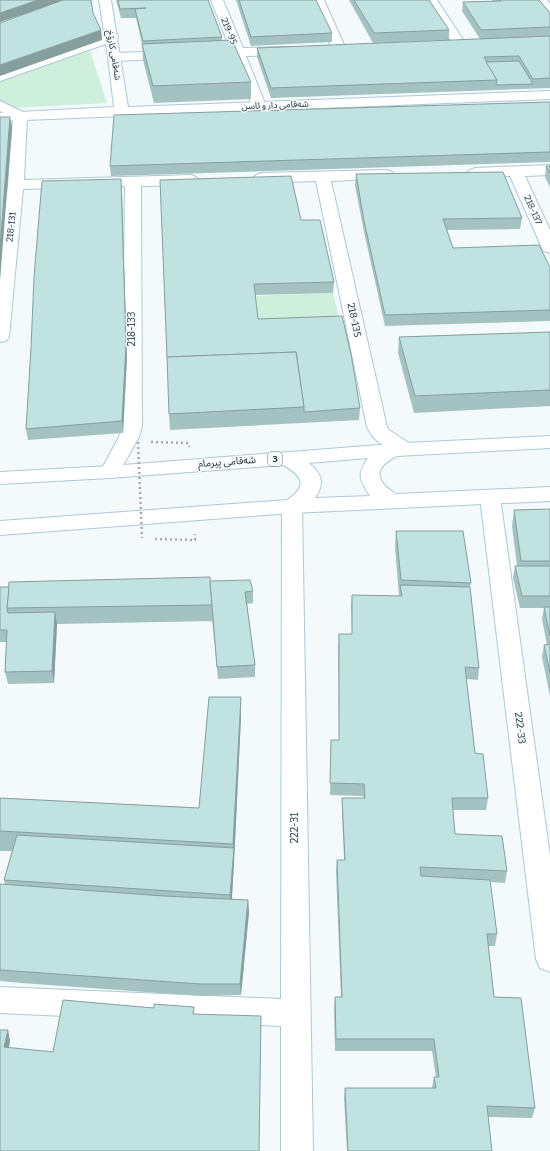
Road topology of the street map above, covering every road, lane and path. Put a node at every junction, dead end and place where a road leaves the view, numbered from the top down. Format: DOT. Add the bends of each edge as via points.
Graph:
graph roads {
  1 [pos="105,0"];
  2 [pos="217,0"];
  3 [pos="318,0"];
  4 [pos="431,0"];
  5 [pos="540,0"];
  6 [pos="550,12"];
  7 [pos="112,37"];
  8 [pos="460,44"];
  9 [pos="475,44"];
  10 [pos="445,45"];
  11 [pos="354,48"];
  12 [pos="324,49"];
  13 [pos="339,49"];
  14 [pos="300,50"];
  15 [pos="237,52"];
  16 [pos="115,57"];
  17 [pos="0,77"];
  18 [pos="550,95"];
  19 [pos="0,105"];
  20 [pos="258,106"];
  21 [pos="122,111"];
  22 [pos="20,116"];
  23 [pos="0,117"];
  24 [pos="550,170"];
  25 [pos="516,172"];
  26 [pos="462,173"];
  27 [pos="400,175"];
  28 [pos="323,177"];
  29 [pos="244,179"];
  30 [pos="204,180"];
  31 [pos="133,182"];
  32 [pos="16,185"];
  33 [pos="550,248"];
  34 [pos="0,337"];
  35 [pos="550,442"];
  36 [pos="188,443"];
  37 [pos="399,450"];
  38 [pos="286,458"];
  39 [pos="110,472"];
  40 [pos="0,478"];
  41 [pos="550,494"];
  42 [pos="490,497"];
  43 [pos="392,501"];
  44 [pos="292,506"];
  45 [pos="0,528"];
  46 [pos="195,540"];
  47 [pos="550,959"];
  48 [pos="0,1000"];
  49 [pos="296,1013"];
  50 [pos="297,1151"];
  1 -- 7 [label="main road, شەقامی کارۆخ"];
  2 -- 15 [label="main road, 219-95"];
  3 -- 13 [label="main road"];
  4 -- 8 [label="main road"];
  5 -- 6 [label="main road"];
  7 -- 16 [label="main road, شەقامی کارۆخ"];
  7 -- 17 [label="main road"];
  8 -- 9 [label="main road"];
  8 -- 10 [label="main road"];
  11 -- 13 [label="main road"];
  12 -- 13 [label="main road"];
  14 -- 15 [label="main road"];
  15 -- 16 [label="main road"];
  15 -- 20 [label="main road, 219-95"];
  16 -- 21 [label="main road, شەقامی کارۆخ"];
  18 -- 20 [label="main road, شەقامی دار و ئاسن"];
  19 -- 22 [label="main road"];
  20 -- 21 [label="main road, شەقامی دار و ئاسن"];
  21 -- 22 [label="main road, شەقامی دار و ئاسن"];
  22 -- 23 [label="main road, شەقامی دار و ئاسن"];
  22 -- 32 [label="main road, 218-131"];
  24 -- 25 [label="main road"];
  25 -- 26 [label="main road"];
  25 -- 33 [label="main road, 218-137"];
  27 -- 28 [label="main road"];
  28 -- 29 [label="main road"];
  28 -- 37 [label="main road, 218-135" via="377,427"];
  30 -- 31 [label="main road"];
  31 -- 32 [label="main road"];
  31 -- 39 [label="main road, 218-133" via="132,426 129,437"];
  32 -- 34 [label="main road, 218-131"];
  35 -- 37 [label="main road, شەقامی پیرمام / 3"];
  36 -- 46 [label="path, bridge" via="138,442 142,538"];
  37 -- 38 [label="main road, شەقامی پیرمام / 3"];
  37 -- 43 [label="main road" via="379,457 371,468 370,480 378,492"];
  38 -- 39 [label="main road, شەقامی پیرمام / 3"];
  38 -- 44 [label="main road" via="300,465 310,475 311,486 305,497"];
  39 -- 40 [label="main road, شەقامی پیرمام / 3"];
  41 -- 42 [label="main road"];
  42 -- 43 [label="main road"];
  42 -- 47 [label="main road, 222-33"];
  43 -- 44 [label="main road"];
  44 -- 45 [label="main road"];
  44 -- 49 [label="main road, 222-31"];
  48 -- 49 [label="main road"];
  49 -- 50 [label="main road, 222-31"];
}
